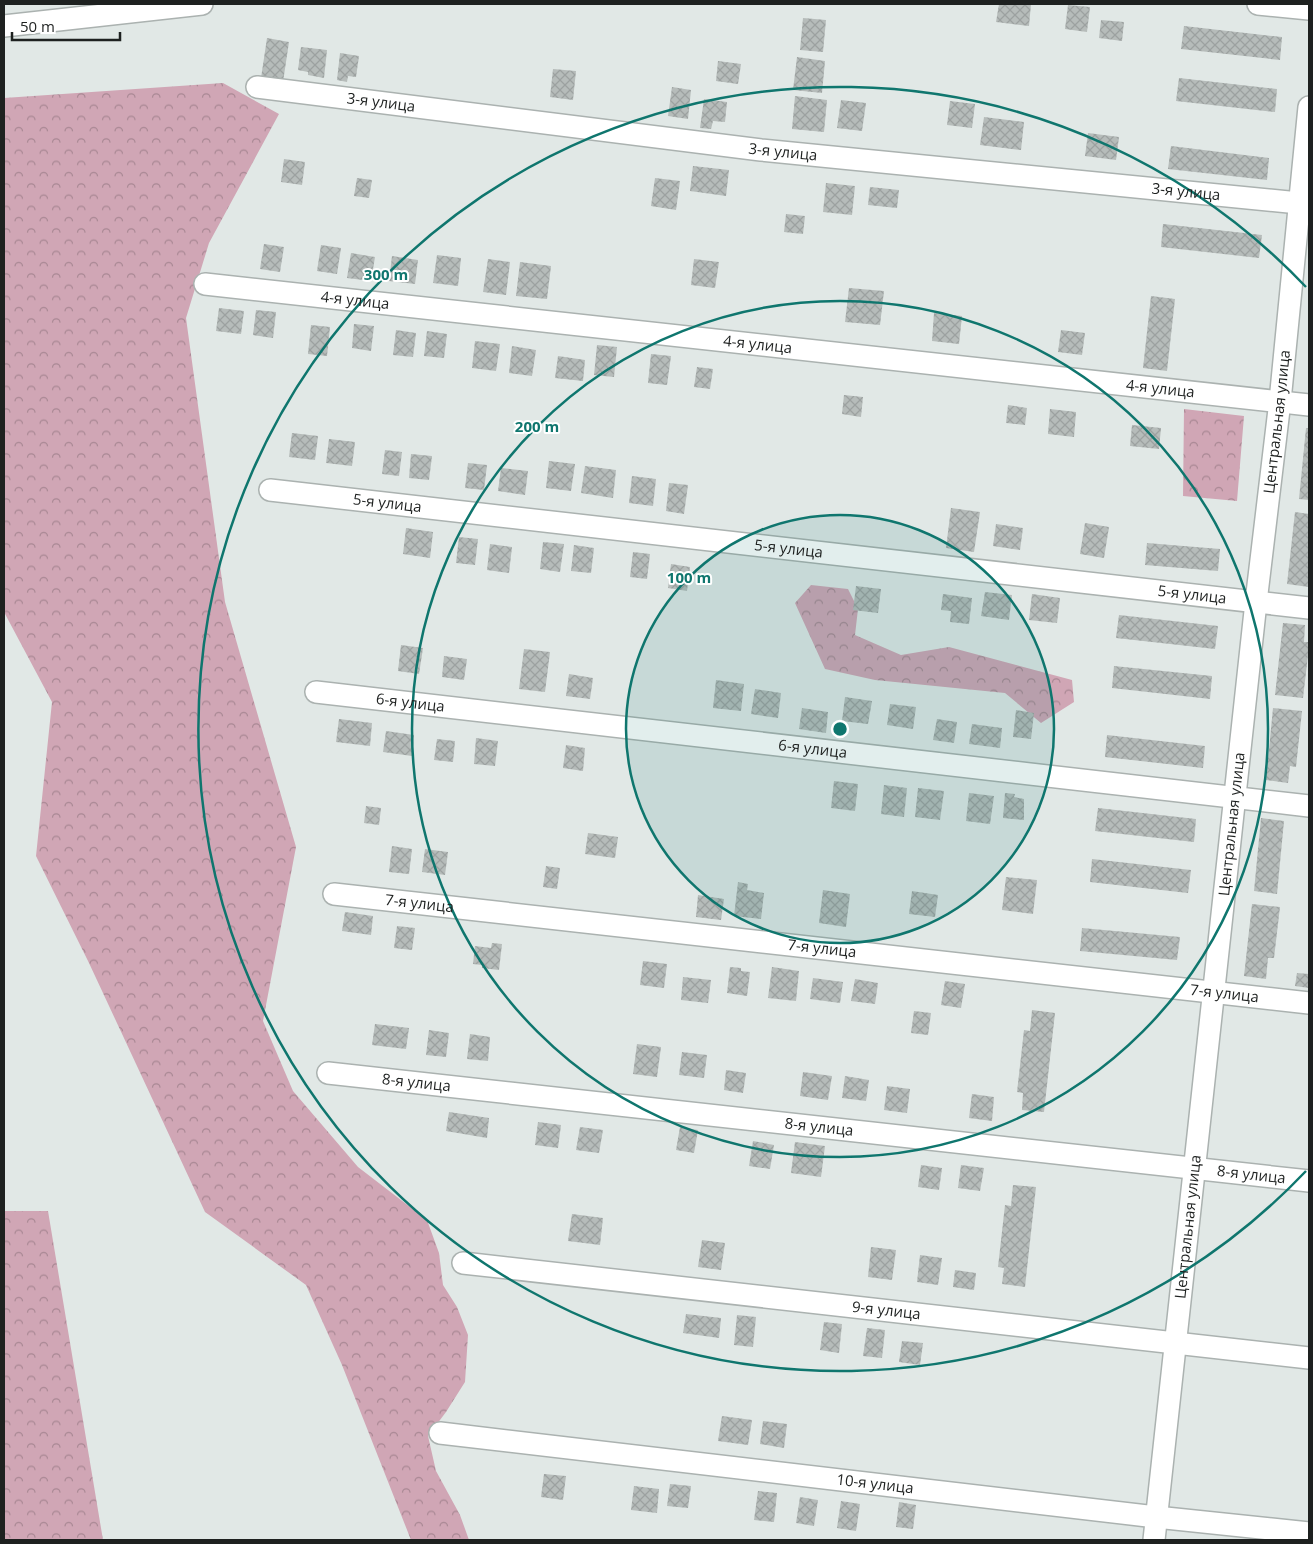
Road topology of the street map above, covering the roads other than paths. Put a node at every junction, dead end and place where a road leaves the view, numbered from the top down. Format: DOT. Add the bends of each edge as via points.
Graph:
graph roads {
  1 [pos="202,4"];
  2 [pos="1258,4"];
  3 [pos="1309,9"];
  4 [pos="4,26"];
  5 [pos="257,87"];
  6 [pos="1309,107"];
  7 [pos="1304,203"];
  8 [pos="206,284"];
  9 [pos="1280,401"];
  10 [pos="1309,405"];
  11 [pos="270,490"];
  12 [pos="1256,602"];
  13 [pos="1309,608"];
  14 [pos="316,692"];
  15 [pos="1235,798"];
  16 [pos="1309,806"];
  17 [pos="334,894"];
  18 [pos="1214,993"];
  19 [pos="1309,1003"];
  20 [pos="328,1073"];
  21 [pos="1194,1169"];
  22 [pos="1309,1181"];
  23 [pos="464,1263"];
  24 [pos="1175,1343"];
  25 [pos="1309,1358"];
  26 [pos="440,1433"];
  27 [pos="1156,1518"];
  28 [pos="1309,1533"];
  29 [pos="1154,1540"];
  1 -- 4 [label="street"];
  2 -- 3 [label="street"];
  5 -- 7 [label="street, 3-я улица" via="761,150"];
  6 -- 7 [label="street, Центральная улица"];
  7 -- 9 [label="street, Центральная улица"];
  8 -- 9 [label="street, 4-я улица"];
  9 -- 10 [label="street, 4-я улица"];
  9 -- 12 [label="street, Центральная улица"];
  11 -- 12 [label="street, 5-я улица"];
  12 -- 13 [label="street, 5-я улица"];
  12 -- 15 [label="street, Центральная улица"];
  14 -- 15 [label="street, 6-я улица"];
  15 -- 16 [label="street, 6-я улица"];
  15 -- 18 [label="street, Центральная улица"];
  17 -- 18 [label="street, 7-я улица"];
  18 -- 19 [label="street, 7-я улица"];
  18 -- 21 [label="street, Центральная улица"];
  20 -- 21 [label="street, 8-я улица"];
  21 -- 22 [label="street, 8-я улица"];
  21 -- 24 [label="street, Центральная улица"];
  23 -- 24 [label="street, 9-я улица"];
  24 -- 25 [label="street, 9-я улица"];
  24 -- 27 [label="street, Центральная улица"];
  26 -- 27 [label="street, 10-я улица"];
  27 -- 28 [label="street, 10-я улица"];
  27 -- 29 [label="street, Центральная улица"];
}
